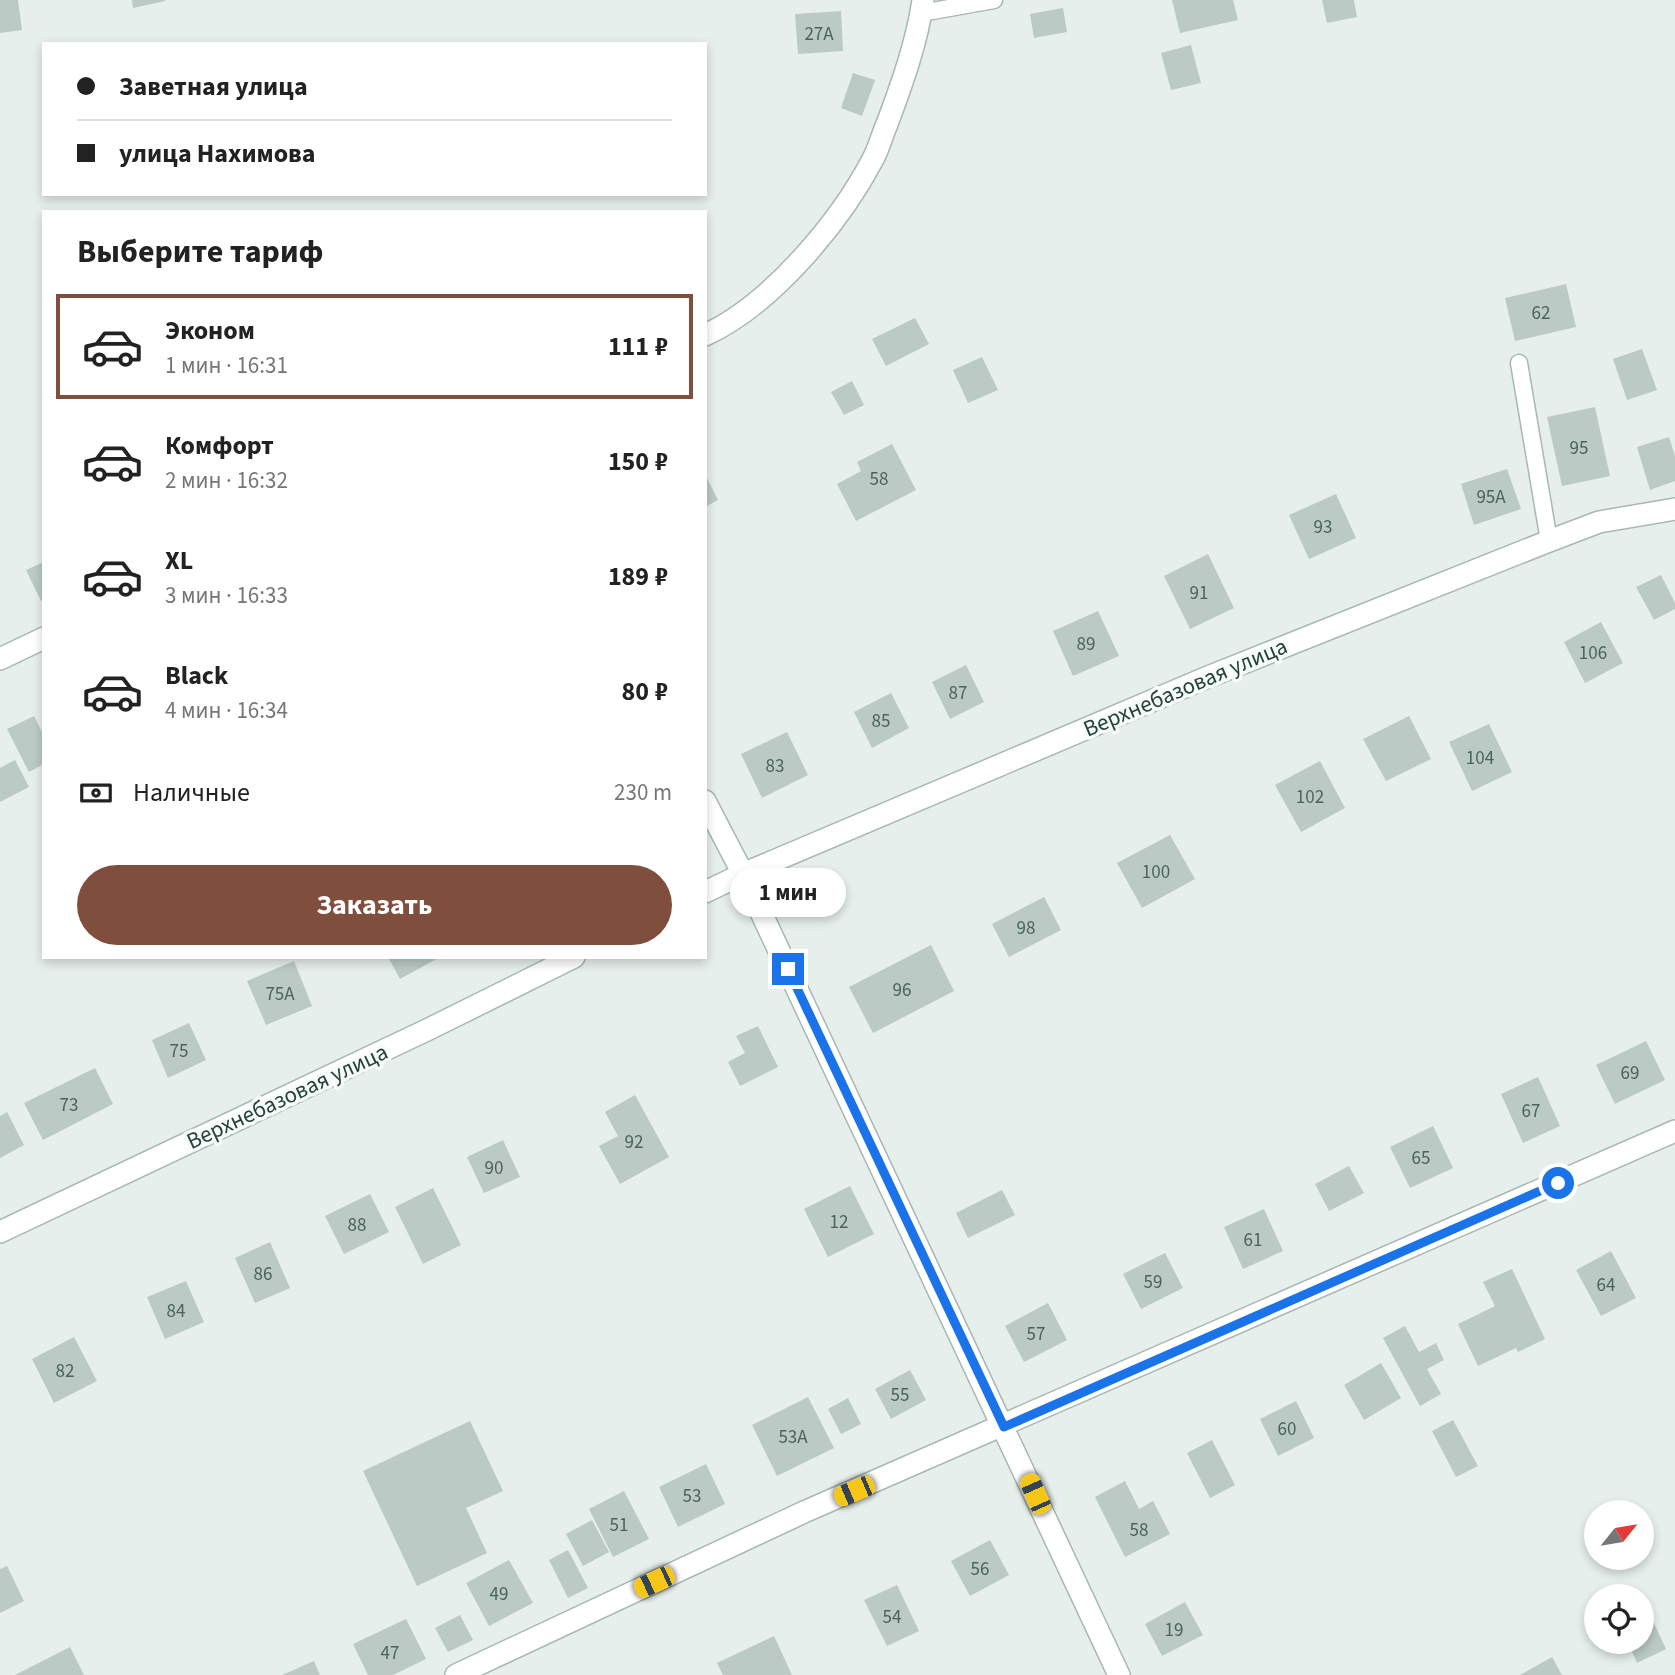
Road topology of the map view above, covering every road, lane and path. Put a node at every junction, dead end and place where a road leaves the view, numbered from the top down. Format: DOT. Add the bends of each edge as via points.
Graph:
graph roads {
  1 [pos="994,0"];
  2 [pos="922,7"];
  3 [pos="707,334"];
  4 [pos="1519,363"];
  5 [pos="1675,509"];
  6 [pos="1549,541"];
  7 [pos="42,639"];
  8 [pos="0,659"];
  9 [pos="707,805"];
  10 [pos="743,874"];
  11 [pos="707,891"];
  12 [pos="570,959"];
  13 [pos="1675,1131"];
  14 [pos="0,1232"];
  15 [pos="1004,1427"];
  16 [pos="456,1675"];
  17 [pos="1119,1675"];
  1 -- 2 [label="lane"];
  2 -- 3 [label="street" via="900,90 873,158 841,209 809,252 772,288 727,325"];
  4 -- 6 [label="lane"];
  5 -- 6 [label="street, Верхнебазовая улица" via="1599,522"];
  6 -- 10 [label="street, Верхнебазовая улица" via="1219,672"];
  7 -- 8 [label="street"];
  9 -- 10 [label="street"];
  10 -- 11 [label="street, Верхнебазовая улица"];
  10 -- 15 [label="street"];
  12 -- 14 [label="street, Верхнебазовая улица"];
  13 -- 15 [label="street"];
  15 -- 16 [label="street" via="804,1512"];
  15 -- 17 [label="street"];
}
